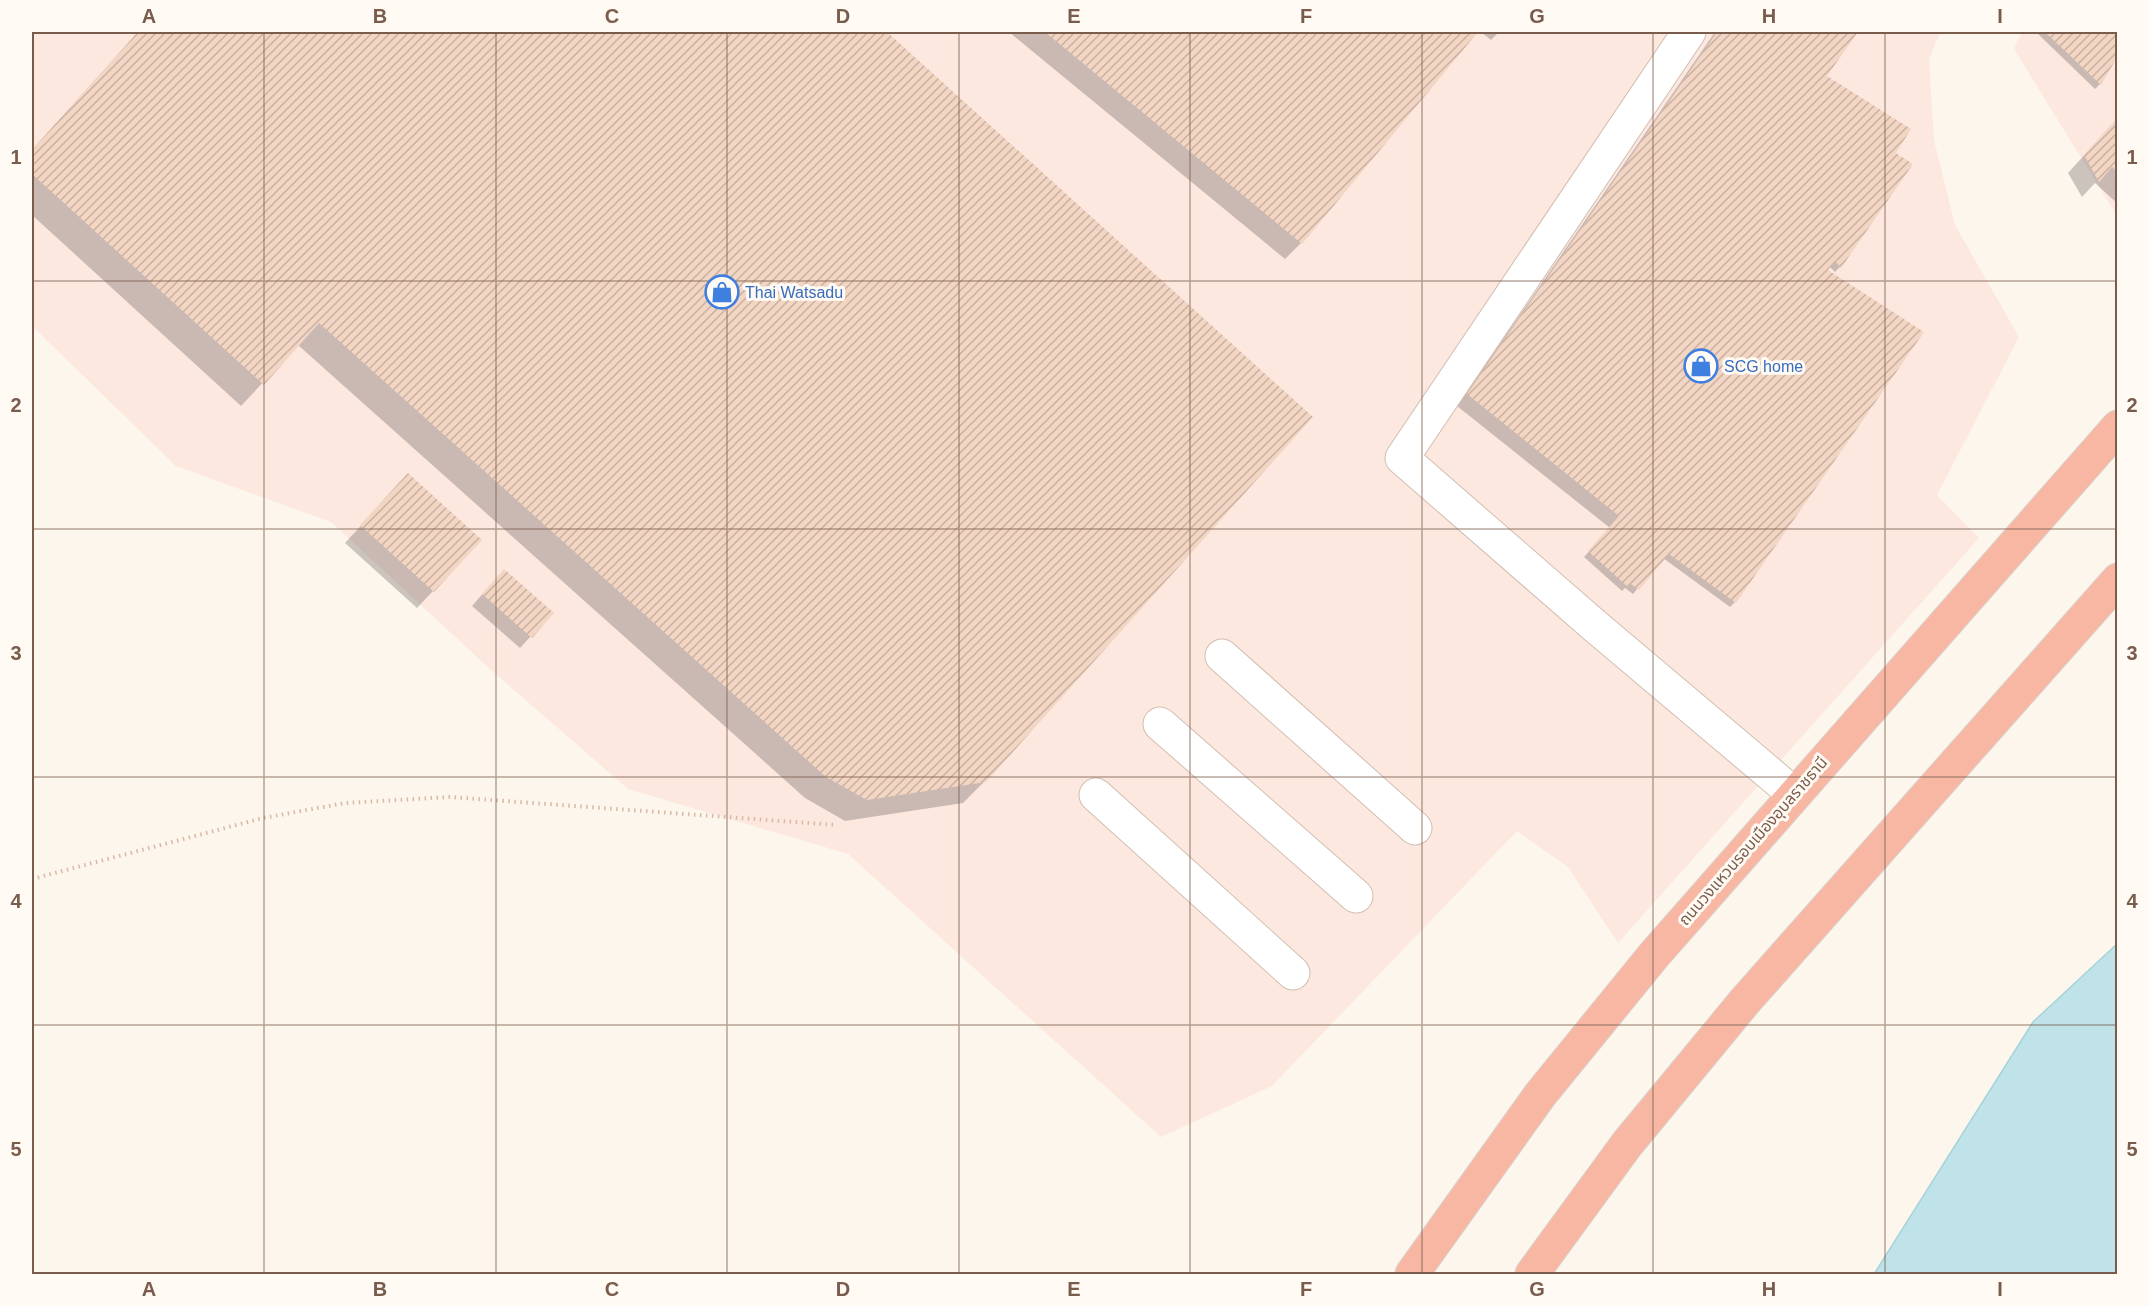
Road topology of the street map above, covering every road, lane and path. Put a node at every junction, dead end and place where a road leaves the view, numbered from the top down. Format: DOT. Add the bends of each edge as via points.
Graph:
graph roads {
  1 [pos="1689,32"];
  2 [pos="2118,427"];
  3 [pos="2118,580"];
  4 [pos="1222,656"];
  5 [pos="1160,724"];
  6 [pos="1794,794"];
  7 [pos="1096,795"];
  8 [pos="837,825"];
  9 [pos="1415,828"];
  10 [pos="32,879"];
  11 [pos="1356,896"];
  12 [pos="1293,974"];
  13 [pos="1412,1275"];
  14 [pos="1532,1275"];
  1 -- 6 [label="lane" via="1402,458"];
  2 -- 6 [label="highway, ถนนวงแหวนรอบเมืองอุบลราชธานี"];
  3 -- 14 [label="highway" via="1745,1002 1627,1144"];
  4 -- 9 [label="lane"];
  5 -- 11 [label="lane"];
  6 -- 13 [label="highway, ถนนวงแหวนรอบเมืองอุบลราชธานี" via="1654,955 1540,1095"];
  7 -- 12 [label="lane"];
  8 -- 10 [label="path" via="450,797 345,803 263,818"];
}
